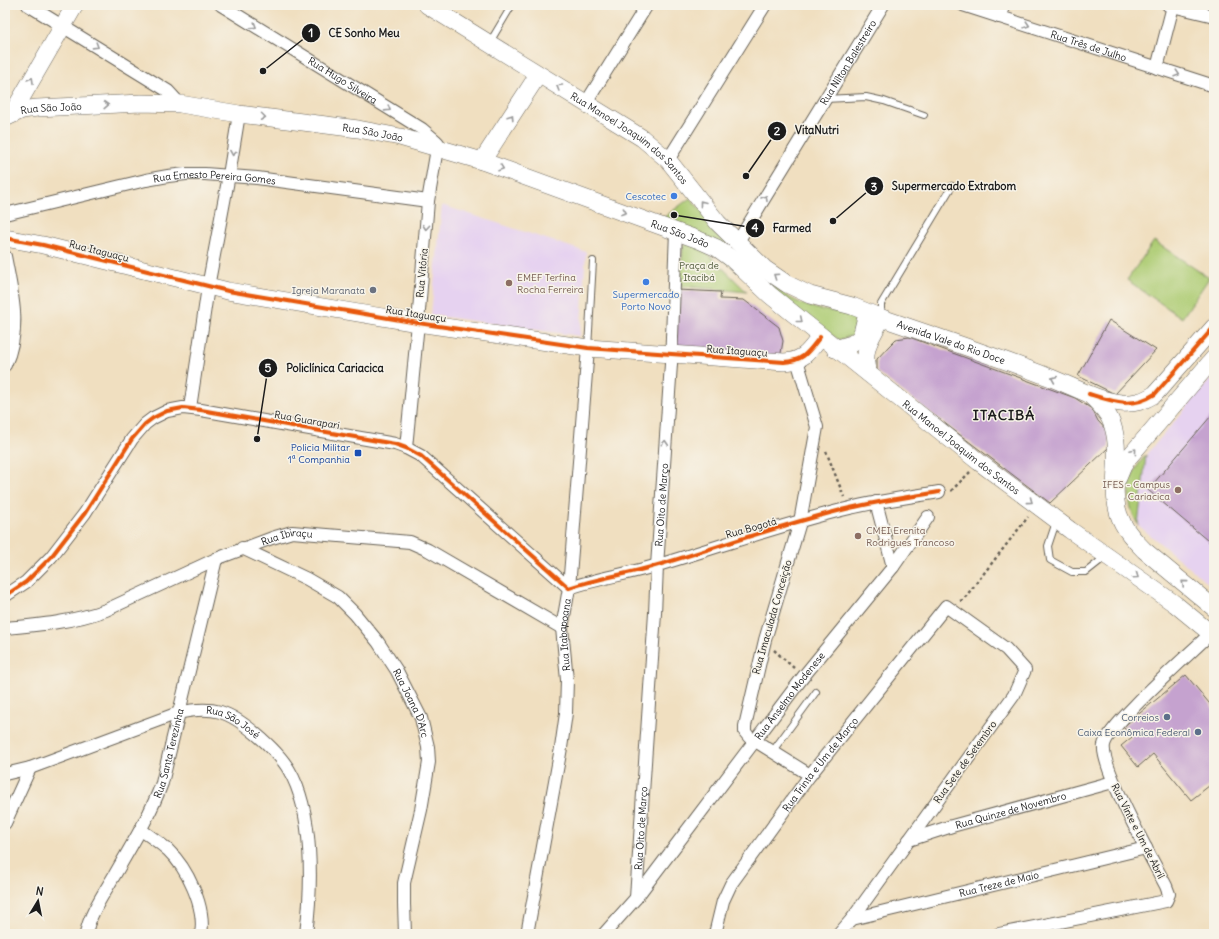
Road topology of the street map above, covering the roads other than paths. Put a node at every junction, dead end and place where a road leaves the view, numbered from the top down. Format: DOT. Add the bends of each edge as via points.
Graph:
graph roads {
  1 [pos="28,5"];
  2 [pos="75,5"];
  3 [pos="221,5"];
  4 [pos="427,5"];
  5 [pos="512,5"];
  6 [pos="646,5"];
  7 [pos="765,5"];
  8 [pos="883,5"];
  9 [pos="963,5"];
  10 [pos="1004,5"];
  11 [pos="1170,6"];
  12 [pos="1211,12"];
  13 [pos="999,17"];
  14 [pos="62,26"];
  15 [pos="489,44"];
  16 [pos="1157,68"];
  17 [pos="538,75"];
  18 [pos="1214,86"];
  19 [pos="825,99"];
  20 [pos="180,104"];
  21 [pos="586,104"];
  22 [pos="239,114"];
  23 [pos="924,115"];
  24 [pos="8,116"];
  25 [pos="438,147"];
  26 [pos="668,160"];
  27 [pos="482,161"];
  28 [pos="229,175"];
  29 [pos="952,186"];
  30 [pos="428,201"];
  31 [pos="5,214"];
  32 [pos="676,231"];
  33 [pos="5,238"];
  34 [pos="737,243"];
  35 [pos="717,248"];
  36 [pos="5,256"];
  37 [pos="593,262"];
  38 [pos="208,287"];
  39 [pos="810,295"];
  40 [pos="874,315"];
  41 [pos="418,323"];
  42 [pos="10,327"];
  43 [pos="1214,327"];
  44 [pos="820,337"];
  45 [pos="588,348"];
  46 [pos="835,349"];
  47 [pos="671,354"];
  48 [pos="1214,358"];
  49 [pos="797,360"];
  50 [pos="5,365"];
  51 [pos="868,373"];
  52 [pos="1089,394"];
  53 [pos="190,408"];
  54 [pos="406,448"];
  55 [pos="1115,485"];
  56 [pos="944,492"];
  57 [pos="876,502"];
  58 [pos="928,517"];
  59 [pos="1057,520"];
  60 [pos="800,522"];
  61 [pos="242,548"];
  62 [pos="1107,556"];
  63 [pos="216,559"];
  64 [pos="657,566"];
  65 [pos="893,566"];
  66 [pos="569,588"];
  67 [pos="5,596"];
  68 [pos="946,606"];
  69 [pos="1214,608"];
  70 [pos="5,628"];
  71 [pos="562,628"];
  72 [pos="1213,634"];
  73 [pos="816,692"];
  74 [pos="178,713"];
  75 [pos="755,741"];
  76 [pos="772,752"];
  77 [pos="30,768"];
  78 [pos="5,774"];
  79 [pos="810,775"];
  80 [pos="1113,782"];
  81 [pos="5,823"];
  82 [pos="140,830"];
  83 [pos="910,840"];
  84 [pos="1146,848"];
  85 [pos="636,898"];
  86 [pos="852,919"];
  87 [pos="86,934"];
  88 [pos="201,934"];
  89 [pos="306,934"];
  90 [pos="405,934"];
  91 [pos="527,934"];
  92 [pos="604,934"];
  93 [pos="716,934"];
  94 [pos="839,934"];
  95 [pos="999,934"];
  1 -- 14 [label="street"];
  2 -- 14 [label="main road"];
  3 -- 25 [label="street, Rua Hugo Silveira, one-way" via="422,129 438,143"];
  4 -- 15 [label="main road, Rua Manoel Joaquim dos Santos"];
  5 -- 15 [label="lane"];
  6 -- 21 [label="street"];
  7 -- 26 [label="street"];
  8 -- 19 [label="street, Rua Nílton Balestreiro"];
  9 -- 13 [label="street, Rua Três de Julho"];
  10 -- 13 [label="street"];
  11 -- 12 [label="street"];
  11 -- 16 [label="street"];
  13 -- 16 [label="street, Rua Três de Julho, one-way"];
  14 -- 20 [label="street, one-way" via="168,91"];
  24 -- 14 [label="main road, one-way"];
  15 -- 17 [label="main road, Rua Manoel Joaquim dos Santos"];
  16 -- 18 [label="street, Rua Três de Julho, one-way"];
  21 -- 17 [label="main road, Rua Manoel Joaquim dos Santos, one-way"];
  27 -- 17 [label="main road, one-way"];
  19 -- 23 [label="lane" via="866,97"];
  34 -- 19 [label="street, Rua Nílton Balestreiro, one-way"];
  20 -- 22 [label="main road, Rua São João"];
  24 -- 20 [label="main road, Rua São João, one-way" via="22,110 37,108 141,103"];
  21 -- 26 [label="main road, Rua Manoel Joaquim dos Santos" via="642,138"];
  22 -- 25 [label="main road, Rua São João, one-way" via="370,131"];
  22 -- 28 [label="street, one-way"];
  25 -- 27 [label="main road, Rua São João"];
  25 -- 30 [label="street, Rua Vitória"];
  34 -- 26 [label="main road, Rua Manoel Joaquim dos Santos, one-way"];
  27 -- 32 [label="main road, Rua São João, one-way"];
  28 -- 30 [label="street, Rua Ernesto Pereira Gomes"];
  28 -- 31 [label="street, Rua Ernesto Pereira Gomes" via="186,174 146,180"];
  28 -- 38 [label="street"];
  29 -- 40 [label="lane"];
  30 -- 41 [label="street, Rua Vitória, one-way"];
  32 -- 35 [label="main road, Rua São João"];
  32 -- 47 [label="street, Rua Oito de Março"];
  33 -- 38 [label="main road, Rua Itaguaçu"];
  39 -- 34 [label="main road, Rua Manoel Joaquim dos Santos, one-way" via="765,269"];
  35 -- 44 [label="main road, Rua Manoel Joaquim dos Santos, one-way"];
  36 -- 42 [label="street" via="14,305"];
  37 -- 45 [label="lane, Rua Itabapoana"];
  38 -- 41 [label="main road, Rua Itaguaçu"];
  38 -- 53 [label="street"];
  39 -- 40 [label="main road, Avenida Vale do Rio Doce"];
  40 -- 46 [label="main road" via="861,337 852,344"];
  40 -- 51 [label="main road" via="865,362"];
  52 -- 40 [label="main road, Avenida Vale do Rio Doce, one-way" via="1046,376"];
  41 -- 45 [label="main road, Rua Itaguaçu"];
  41 -- 54 [label="street, Rua Vitória"];
  42 -- 50 [label="street" via="12,344"];
  43 -- 52 [label="main road, Avenida Vale do Rio Doce" via="1156,394 1146,400 1122,403"];
  44 -- 46 [label="main road, Rua Manoel Joaquim dos Santos"];
  44 -- 49 [label="main road" via="806,354"];
  45 -- 47 [label="main road, Rua Itaguaçu"];
  45 -- 66 [label="street, Rua Itabapoana"];
  46 -- 51 [label="main road, Rua Manoel Joaquim dos Santos"];
  47 -- 49 [label="main road, Rua Itaguaçu" via="784,362"];
  64 -- 47 [label="street, Rua Oito de Março, one-way"];
  55 -- 48 [label="main road, one-way" via="1129,457"];
  49 -- 60 [label="street, Rua Imaculada Conceição" via="817,427"];
  51 -- 59 [label="main road, Rua Manoel Joaquim dos Santos, one-way" via="979,462"];
  52 -- 55 [label="main road, Avenida Vale do Rio Doce" via="1104,410 1115,432"];
  53 -- 54 [label="street, Rua Guarapari"];
  53 -- 67 [label="street, Rua Guarapari" via="160,414 138,430 85,513 51,557 26,582"];
  54 -- 66 [label="street, Rua Guarapari" via="421,456"];
  69 -- 55 [label="main road, one-way" via="1144,550 1127,532 1119,514"];
  56 -- 57 [label="street, Rua Bogotá"];
  57 -- 60 [label="street, Rua Bogotá"];
  57 -- 65 [label="street"];
  58 -- 65 [label="street, Rua Anselmo Modenese"];
  59 -- 62 [label="main road, Rua Manoel Joaquim dos Santos"];
  59 -- 62 [label="lane" via="1048,546 1050,560 1072,572 1086,572"];
  60 -- 64 [label="street, Rua Bogotá"];
  60 -- 75 [label="street, Rua Imaculada Conceição" via="748,708 746,732"];
  61 -- 63 [label="street, Rua Ibiraçu"];
  61 -- 71 [label="street, Rua Ibiraçu" via="292,532 410,542"];
  61 -- 90 [label="street, Rua Joana D'Arc" via="338,597 378,642 397,671 421,718 429,762 404,883"];
  62 -- 72 [label="main road, Rua Manoel Joaquim dos Santos, one-way"];
  63 -- 70 [label="street, Rua Ibiraçu" via="92,615 52,624"];
  63 -- 74 [label="street, Rua Santa Terezinha"];
  64 -- 66 [label="street, Rua Bogotá"];
  64 -- 85 [label="street, Rua Oito de Março"];
  65 -- 75 [label="street, Rua Anselmo Modenese"];
  66 -- 71 [label="street, Rua Itabapoana"];
  68 -- 79 [label="street, Rua Trinta e Um de Março"];
  68 -- 83 [label="street, Rua Sete de Setembro" via="1006,648 1024,670 1014,695"];
  71 -- 91 [label="street, Rua Itabapoana" via="566,680 564,732"];
  72 -- 80 [label="street, Rua Vinte e Um de Abril" via="1128,713 1109,735 1104,744 1105,758"];
  73 -- 76 [label="lane"];
  74 -- 77 [label="street, Rua São José"];
  74 -- 82 [label="street, Rua Santa Terezinha" via="162,783"];
  74 -- 89 [label="street, Rua São José" via="209,709 228,714 265,742 289,770 302,802 306,824 310,872"];
  75 -- 76 [label="street, Rua Imaculada Conceição"];
  75 -- 85 [label="street, Rua Anselmo Modenese"];
  76 -- 79 [label="street, Rua Imaculada Conceição"];
  77 -- 78 [label="street, Rua São José"];
  77 -- 81 [label="street"];
  79 -- 93 [label="street, Rua Trinta e Um de Março" via="731,884 723,901"];
  80 -- 83 [label="street, Rua Quinze de Novembro"];
  80 -- 84 [label="street, Rua Vinte e Um de Abril"];
  82 -- 87 [label="street, Rua Santa Terezinha" via="95,908"];
  82 -- 88 [label="street" via="169,851 189,879 200,912"];
  83 -- 86 [label="street, Rua Sete de Setembro"];
  84 -- 86 [label="street, Rua Treze de Maio"];
  84 -- 95 [label="street, Rua Vinte e Um de Abril" via="1166,886 1166,901"];
  85 -- 92 [label="street, Rua Anselmo Modenese"];
  86 -- 94 [label="street, Rua Sete de Setembro"];
}
